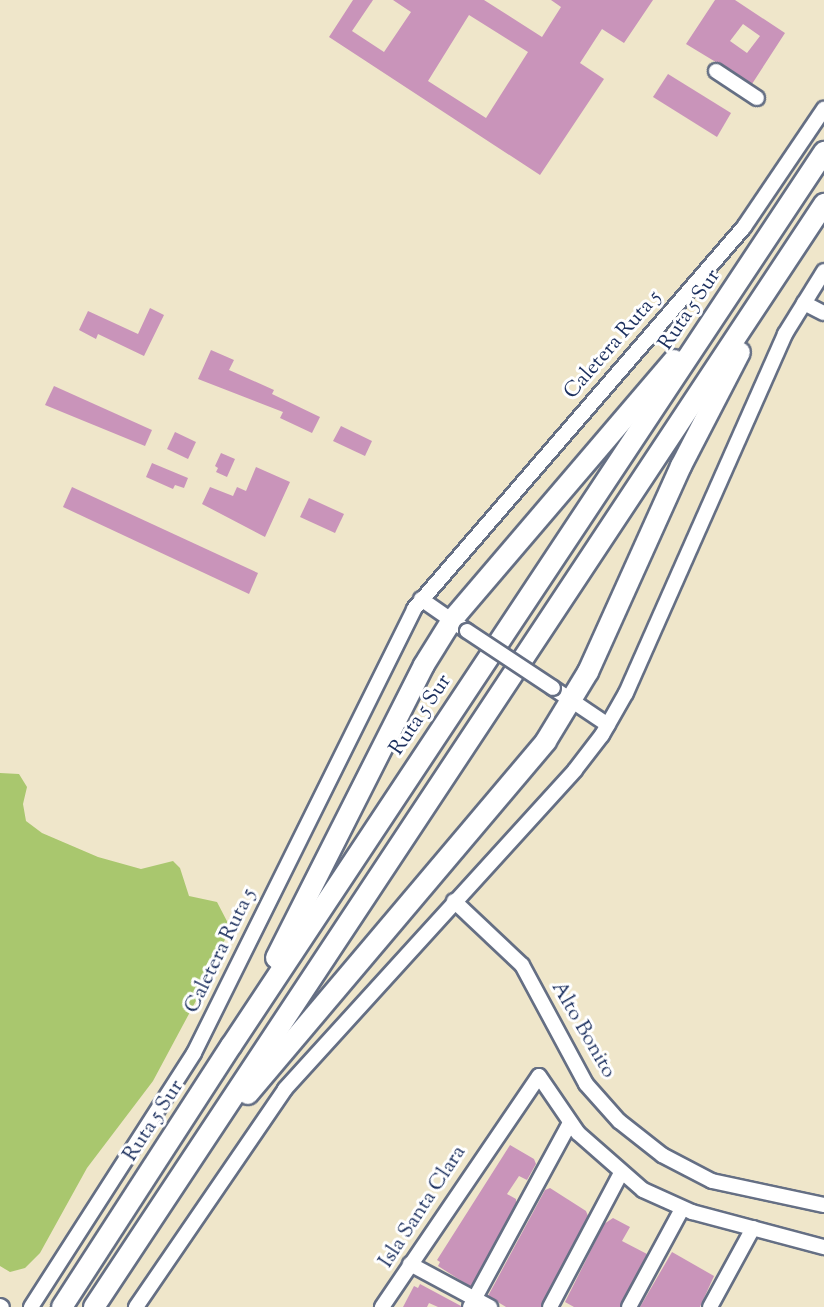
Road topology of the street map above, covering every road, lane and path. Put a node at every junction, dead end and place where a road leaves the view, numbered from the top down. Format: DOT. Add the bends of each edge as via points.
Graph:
graph roads {
  1 [pos="716,71"];
  2 [pos="757,98"];
  3 [pos="824,109"];
  4 [pos="824,152"];
  5 [pos="824,204"];
  6 [pos="783,267"];
  7 [pos="824,272"];
  8 [pos="729,296"];
  9 [pos="804,303"];
  10 [pos="824,313"];
  11 [pos="421,599"];
  12 [pos="459,625"];
  13 [pos="572,701"];
  14 [pos="608,725"];
  15 [pos="454,901"];
  16 [pos="231,1046"];
  17 [pos="570,1123"];
  18 [pos="186,1168"];
  19 [pos="621,1173"];
  20 [pos="824,1205"];
  21 [pos="682,1209"];
  22 [pos="753,1228"];
  23 [pos="824,1247"];
  24 [pos="410,1264"];
  25 [pos="472,1303"];
  26 [pos="31,1307"];
  27 [pos="62,1307"];
  28 [pos="94,1307"];
  29 [pos="136,1307"];
  30 [pos="382,1307"];
  31 [pos="490,1307"];
  32 [pos="550,1307"];
  33 [pos="629,1307"];
  34 [pos="710,1307"];
  1 -- 2 [label="street"];
  3 -- 11 [label="street, Caletera Ruta 5" via="744,227"];
  4 -- 8 [label="highway, Ruta 5 Sur"];
  5 -- 6 [label="highway"];
  6 -- 13 [label="highway" via="681,466"];
  6 -- 18 [label="highway"];
  7 -- 9 [label="street"];
  8 -- 12 [label="highway"];
  8 -- 16 [label="highway, Ruta 5 Sur"];
  9 -- 10 [label="street"];
  9 -- 14 [label="street" via="753,402"];
  11 -- 12 [label="street"];
  11 -- 26 [label="street, Caletera Ruta 5" via="194,1053"];
  12 -- 13 [label="street, bridge"];
  12 -- 16 [label="highway" via="424,665"];
  13 -- 14 [label="street"];
  13 -- 18 [label="highway" via="539,751"];
  14 -- 15 [label="street" via="575,770"];
  15 -- 20 [label="street, Alto Bonito" via="522,965 586,1084 619,1121 662,1155 712,1181"];
  15 -- 29 [label="street" via="285,1089"];
  16 -- 27 [label="highway, Ruta 5 Sur"];
  17 -- 19 [label="street"];
  17 -- 24 [label="street, Isla Santa Clara" via="539,1076"];
  17 -- 25 [label="street"];
  18 -- 28 [label="highway"];
  19 -- 21 [label="street" via="643,1190"];
  19 -- 32 [label="street"];
  21 -- 22 [label="street"];
  21 -- 33 [label="street"];
  22 -- 23 [label="street"];
  22 -- 34 [label="street"];
  24 -- 25 [label="street"];
  24 -- 30 [label="street, Isla Santa Clara"];
  25 -- 31 [label="street"];
}
